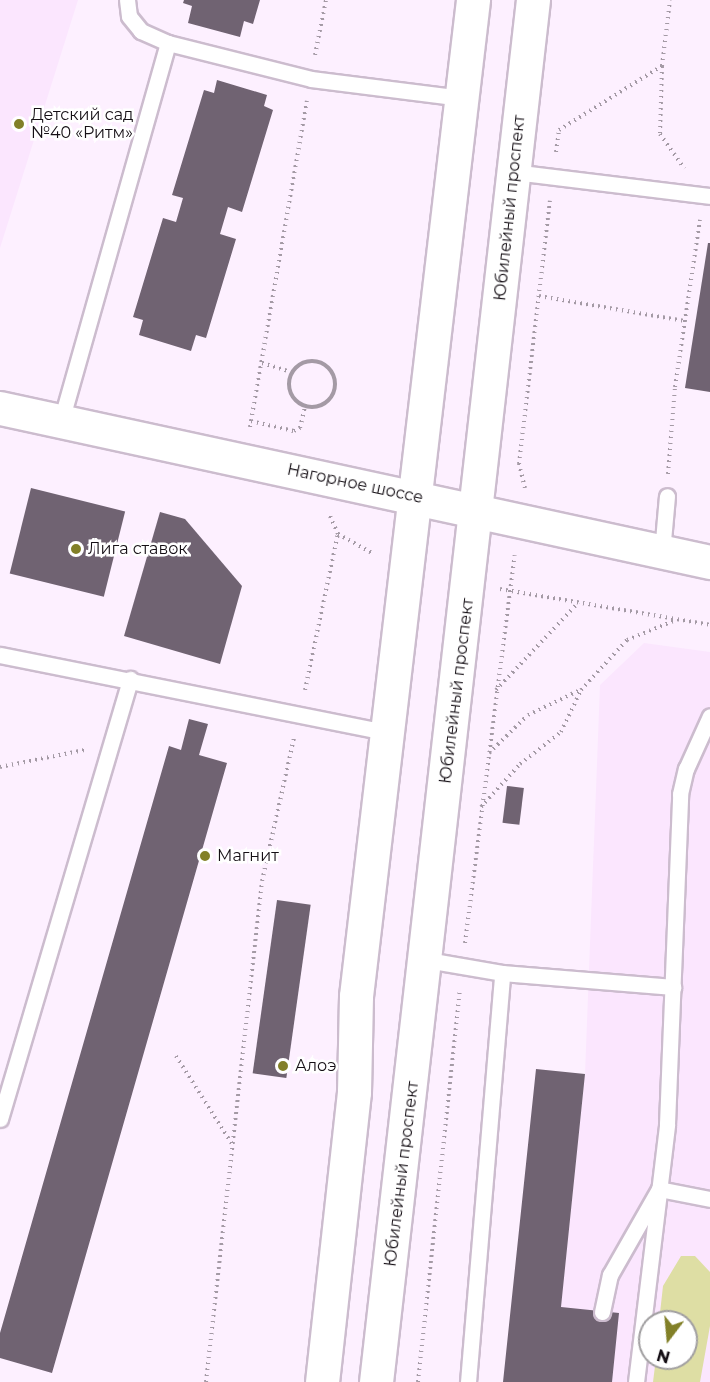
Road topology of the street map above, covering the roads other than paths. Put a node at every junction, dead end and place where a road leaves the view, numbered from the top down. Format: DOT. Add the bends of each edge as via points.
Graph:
graph roads {
  1 [pos="128,0"];
  2 [pos="474,0"];
  3 [pos="533,0"];
  4 [pos="168,43"];
  5 [pos="462,98"];
  6 [pos="514,172"];
  7 [pos="707,195"];
  8 [pos="0,408"];
  9 [pos="61,421"];
  10 [pos="415,496"];
  11 [pos="667,496"];
  12 [pos="477,511"];
  13 [pos="662,552"];
  14 [pos="710,562"];
  15 [pos="0,655"];
  16 [pos="130,679"];
  17 [pos="710,716"];
  18 [pos="387,732"];
  19 [pos="427,960"];
  20 [pos="502,973"];
  21 [pos="673,987"];
  22 [pos="0,1119"];
  23 [pos="659,1189"];
  24 [pos="710,1199"];
  25 [pos="602,1312"];
  26 [pos="322,1382"];
  27 [pos="376,1382"];
  28 [pos="468,1382"];
  29 [pos="636,1382"];
  1 -- 4 [label="lane" via="129,16 141,31"];
  2 -- 5 [label="main road"];
  3 -- 6 [label="main road, Юбилейный проспект"];
  4 -- 5 [label="lane" via="311,79"];
  4 -- 9 [label="lane"];
  5 -- 10 [label="main road"];
  6 -- 7 [label="lane"];
  6 -- 12 [label="main road, Юбилейный проспект"];
  8 -- 9 [label="main road, Нагорное шоссе"];
  9 -- 10 [label="main road, Нагорное шоссе"];
  10 -- 12 [label="main road, Нагорное шоссе"];
  10 -- 18 [label="main road"];
  11 -- 13 [label="lane"];
  12 -- 13 [label="main road, Нагорное шоссе"];
  12 -- 19 [label="main road, Юбилейный проспект"];
  13 -- 14 [label="main road, Нагорное шоссе"];
  15 -- 16 [label="lane"];
  16 -- 18 [label="lane"];
  16 -- 22 [label="lane"];
  17 -- 21 [label="lane" via="686,769 680,794"];
  18 -- 26 [label="main road" via="356,996 354,1092"];
  19 -- 20 [label="lane"];
  19 -- 27 [label="main road, Юбилейный проспект"];
  20 -- 21 [label="lane"];
  20 -- 28 [label="lane"];
  21 -- 23 [label="lane" via="667,1124"];
  23 -- 24 [label="lane"];
  23 -- 25 [label="lane" via="610,1275"];
  23 -- 29 [label="lane"];
}
